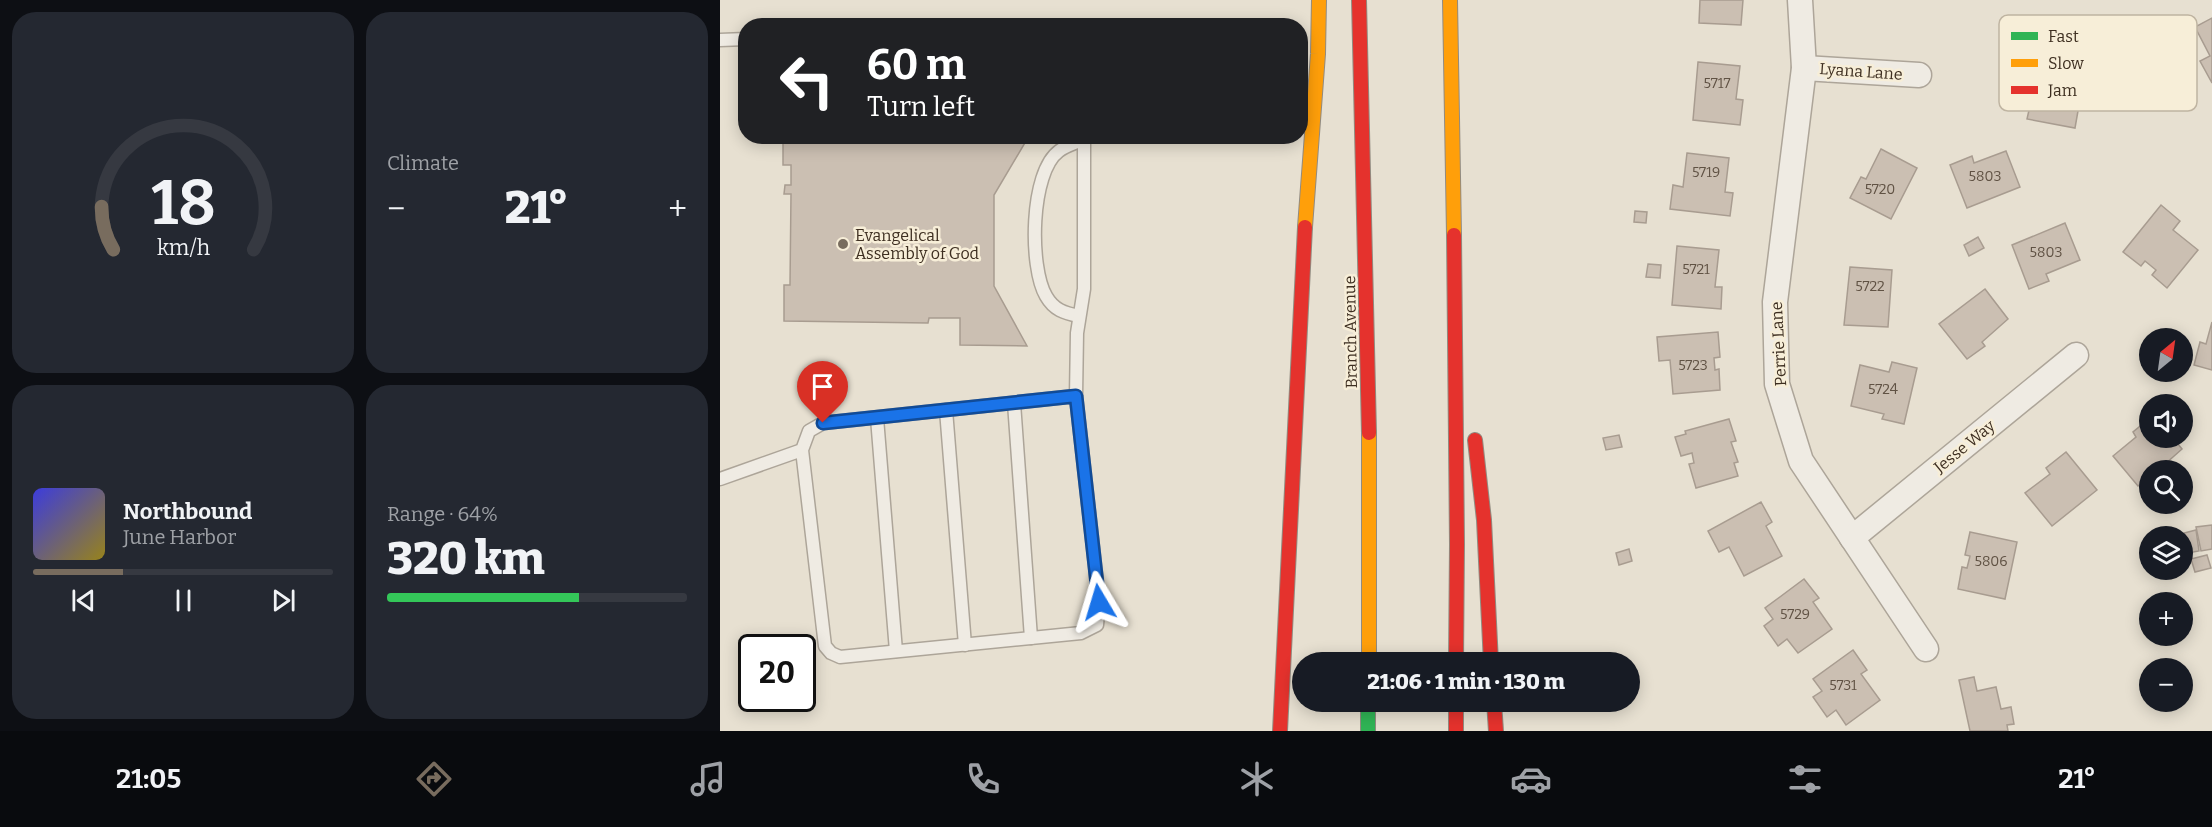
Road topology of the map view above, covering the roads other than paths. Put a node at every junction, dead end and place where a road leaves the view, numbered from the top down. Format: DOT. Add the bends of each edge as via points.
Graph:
graph roads {
  1 [pos="1319,0"];
  2 [pos="1359,0"];
  3 [pos="1450,0"];
  4 [pos="1800,0"];
  5 [pos="738,39"];
  6 [pos="720,40"];
  7 [pos="1804,68"];
  8 [pos="1919,75"];
  9 [pos="1073,144"];
  10 [pos="1084,144"];
  11 [pos="1455,268"];
  12 [pos="1079,316"];
  13 [pos="2076,355"];
  14 [pos="1469,394"];
  15 [pos="1076,396"];
  16 [pos="1014,403"];
  17 [pos="946,410"];
  18 [pos="877,418"];
  19 [pos="1473,428"];
  20 [pos="802,450"];
  21 [pos="720,479"];
  22 [pos="1852,538"];
  23 [pos="1032,638"];
  24 [pos="964,645"];
  25 [pos="1926,649"];
  26 [pos="896,651"];
  27 [pos="1369,652"];
  28 [pos="1456,652"];
  29 [pos="1490,652"];
  30 [pos="1368,712"];
  31 [pos="1456,712"];
  32 [pos="1495,712"];
  33 [pos="1280,731"];
  34 [pos="1368,731"];
  35 [pos="1456,731"];
  36 [pos="1496,731"];
  1 -- 33 [label="highway"];
  2 -- 27 [label="highway, Branch Avenue"];
  3 -- 11 [label="highway"];
  4 -- 7 [label="street, Perrie Lane"];
  5 -- 6 [label="lane"];
  7 -- 8 [label="street, Lyana Lane"];
  7 -- 22 [label="street, Perrie Lane" via="1775,302 1777,384 1802,461"];
  9 -- 12 [label="lane" via="1058,152 1043,173 1034,218 1038,274 1046,296 1062,313"];
  10 -- 12 [label="lane" via="1084,289"];
  11 -- 14 [label="highway"];
  11 -- 28 [label="highway"];
  12 -- 15 [label="lane"];
  13 -- 22 [label="street, Jesse Way"];
  15 -- 16 [label="lane"];
  15 -- 23 [label="lane" via="1099,602 1097,625 1081,633"];
  16 -- 17 [label="lane"];
  16 -- 23 [label="lane"];
  17 -- 18 [label="lane"];
  17 -- 24 [label="lane"];
  18 -- 20 [label="lane" via="823,423 809,431"];
  18 -- 26 [label="lane"];
  19 -- 29 [label="highway" via="1484,520"];
  20 -- 21 [label="lane"];
  20 -- 26 [label="lane" via="825,646 840,657"];
  22 -- 25 [label="street, Perrie Lane"];
  23 -- 24 [label="lane"];
  24 -- 26 [label="lane"];
  30 -- 34 [label="highway"];
  31 -- 35 [label="highway"];
  32 -- 36 [label="highway"];
}
